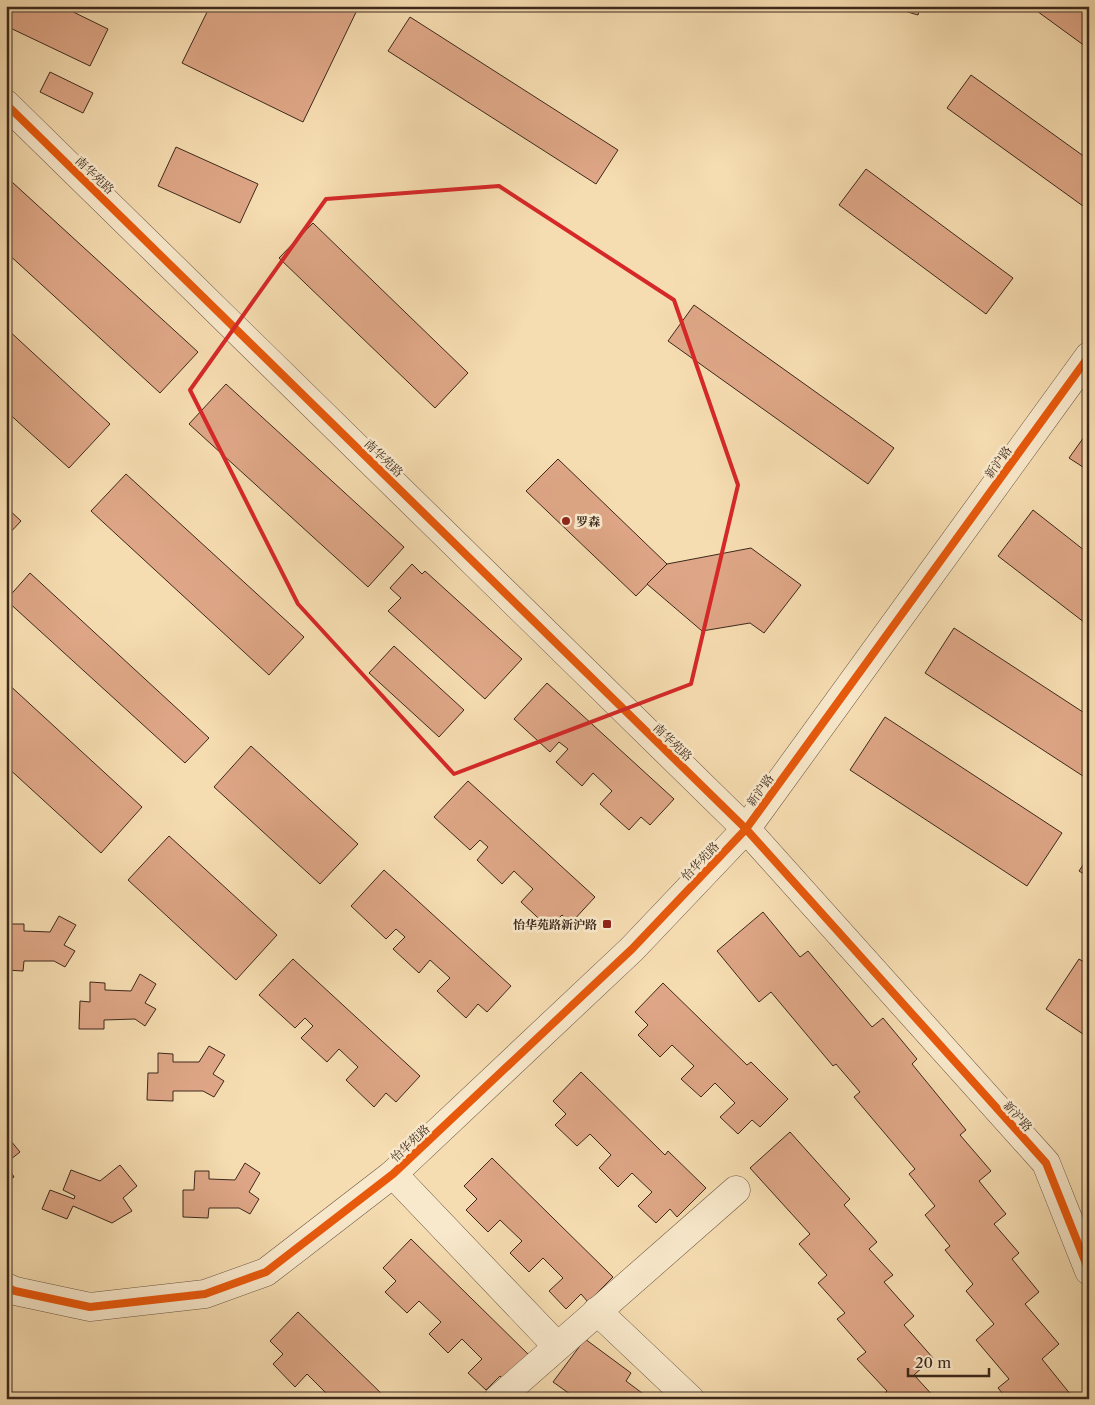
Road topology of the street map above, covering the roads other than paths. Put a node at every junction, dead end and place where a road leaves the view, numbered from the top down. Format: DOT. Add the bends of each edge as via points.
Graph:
graph roads {
  1 [pos="6,104"];
  2 [pos="1089,356"];
  3 [pos="746,829"];
  4 [pos="393,1174"];
  5 [pos="736,1190"];
  6 [pos="1089,1271"];
  7 [pos="6,1287"];
  8 [pos="597,1311"];
  9 [pos="557,1346"];
  10 [pos="498,1399"];
  11 [pos="690,1399"];
  1 -- 3 [label="street, 南华苑路"];
  2 -- 3 [label="street, 新沪路"];
  3 -- 4 [label="street, 怡华苑路" via="632,949"];
  3 -- 6 [label="street, 新沪路" via="1046,1164"];
  4 -- 7 [label="street, 怡华苑路" via="266,1272 205,1294 90,1307"];
  4 -- 9 [label="street"];
  5 -- 8 [label="street"];
  8 -- 9 [label="street"];
  8 -- 11 [label="street"];
  9 -- 10 [label="street"];
}
